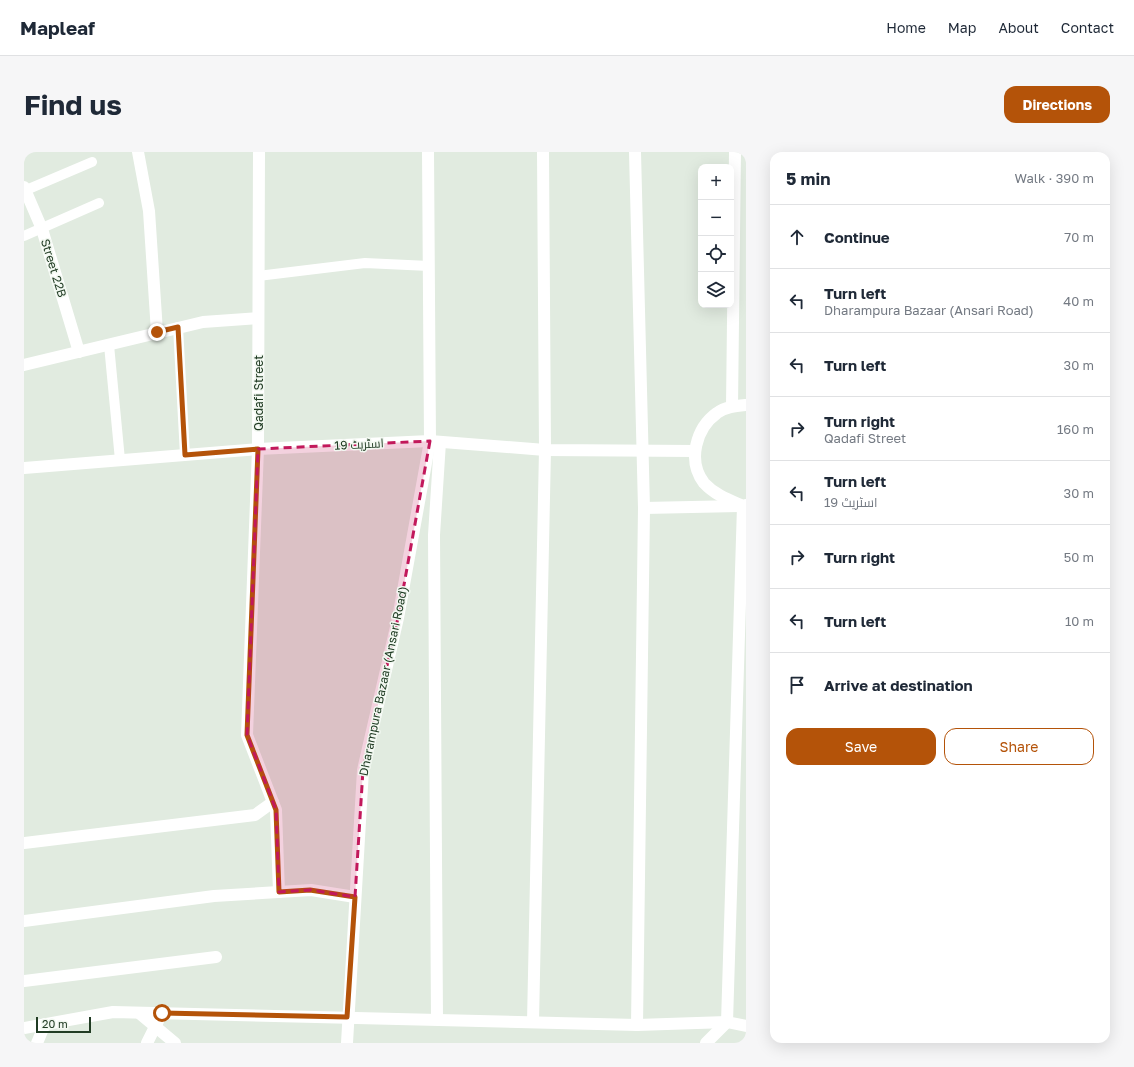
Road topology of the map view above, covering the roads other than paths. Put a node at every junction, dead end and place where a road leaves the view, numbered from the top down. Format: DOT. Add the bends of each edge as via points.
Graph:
graph roads {
  1 [pos="138,152"];
  2 [pos="259,152"];
  3 [pos="428,152"];
  4 [pos="543,152"];
  5 [pos="635,152"];
  6 [pos="735,152"];
  7 [pos="92,162"];
  8 [pos="24,189"];
  9 [pos="99,203"];
  10 [pos="42,229"];
  11 [pos="24,236"];
  12 [pos="429,266"];
  13 [pos="258,276"];
  14 [pos="258,318"];
  15 [pos="178,327"];
  16 [pos="157,332"];
  17 [pos="109,345"];
  18 [pos="79,352"];
  19 [pos="24,365"];
  20 [pos="746,405"];
  21 [pos="732,406"];
  22 [pos="435,442"];
  23 [pos="258,449"];
  24 [pos="545,450"];
  25 [pos="643,450"];
  26 [pos="695,452"];
  27 [pos="185,455"];
  28 [pos="120,460"];
  29 [pos="24,468"];
  30 [pos="745,506"];
  31 [pos="644,508"];
  32 [pos="273,802"];
  33 [pos="24,843"];
  34 [pos="279,892"];
  35 [pos="355,897"];
  36 [pos="24,921"];
  37 [pos="216,957"];
  38 [pos="24,981"];
  39 [pos="139,1013"];
  40 [pos="162,1013"];
  41 [pos="347,1017"];
  42 [pos="437,1019"];
  43 [pos="534,1022"];
  44 [pos="727,1022"];
  45 [pos="45,1024"];
  46 [pos="637,1025"];
  47 [pos="746,1026"];
  48 [pos="155,1027"];
  49 [pos="24,1028"];
  50 [pos="38,1043"];
  51 [pos="147,1043"];
  52 [pos="175,1043"];
  53 [pos="347,1043"];
  54 [pos="706,1043"];
  1 -- 16 [label="street" via="149,211"];
  2 -- 13 [label="street, Qadafi Street"];
  3 -- 12 [label="street"];
  4 -- 24 [label="street"];
  5 -- 25 [label="street"];
  6 -- 21 [label="street"];
  7 -- 8 [label="lane"];
  8 -- 10 [label="street, Street 22B"];
  9 -- 10 [label="lane"];
  10 -- 11 [label="lane"];
  10 -- 18 [label="street, Street 22B"];
  12 -- 13 [label="lane" via="365,263"];
  12 -- 22 [label="street"];
  13 -- 14 [label="street, Qadafi Street"];
  14 -- 15 [label="street" via="203,322"];
  14 -- 23 [label="street, Qadafi Street"];
  15 -- 16 [label="street"];
  15 -- 27 [label="lane"];
  16 -- 17 [label="street"];
  17 -- 18 [label="street"];
  17 -- 28 [label="lane"];
  18 -- 19 [label="street"];
  20 -- 21 [label="street"];
  21 -- 26 [label="street" via="718,412 706,422 698,436"];
  22 -- 23 [label="street, اسٹریٹ 19"];
  22 -- 24 [label="street, اسٹریٹ 19"];
  22 -- 35 [label="street, Dharampura Bazaar (Ansari Road)" via="398,618 362,770"];
  22 -- 42 [label="street"];
  23 -- 27 [label="street, اسٹریٹ 19"];
  23 -- 32 [label="street, Qadafi Street" via="247,735"];
  24 -- 25 [label="street, اسٹریٹ 19"];
  24 -- 43 [label="street"];
  25 -- 26 [label="street, اسٹریٹ 19"];
  25 -- 31 [label="street"];
  26 -- 30 [label="street" via="703,482 714,493"];
  27 -- 28 [label="street, اسٹریٹ 19"];
  28 -- 29 [label="street, اسٹریٹ 19"];
  30 -- 31 [label="street"];
  30 -- 44 [label="street"];
  31 -- 46 [label="street"];
  32 -- 33 [label="street" via="254,815"];
  32 -- 34 [label="street, Qadafi Street" via="276,810"];
  34 -- 35 [label="street" via="310,890"];
  34 -- 36 [label="street" via="214,896"];
  35 -- 41 [label="street, Dharampura Bazaar (Ansari Road)"];
  37 -- 38 [label="street"];
  39 -- 40 [label="street"];
  39 -- 45 [label="street" via="113,1012"];
  39 -- 48 [label="street"];
  40 -- 41 [label="street"];
  40 -- 48 [label="street"];
  41 -- 42 [label="street"];
  41 -- 53 [label="street, Dharampura Bazaar (Ansari Road)"];
  42 -- 43 [label="street"];
  43 -- 46 [label="street"];
  44 -- 46 [label="street"];
  44 -- 47 [label="street"];
  44 -- 54 [label="street"];
  45 -- 49 [label="street"];
  45 -- 50 [label="street"];
  48 -- 51 [label="street"];
  48 -- 52 [label="street"];
}
